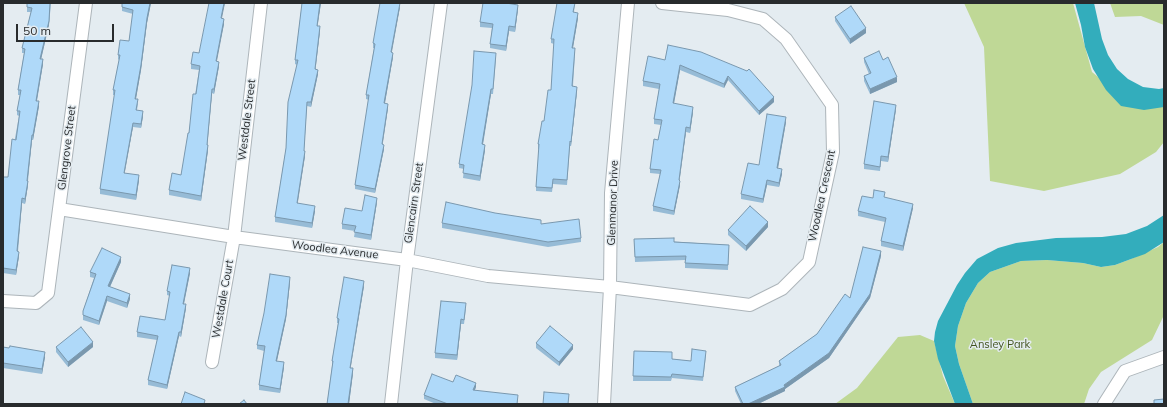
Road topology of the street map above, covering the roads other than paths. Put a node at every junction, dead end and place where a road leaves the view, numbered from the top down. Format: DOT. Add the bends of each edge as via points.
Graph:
graph roads {
  1 [pos="86,3"];
  2 [pos="261,3"];
  3 [pos="441,3"];
  4 [pos="628,3"];
  5 [pos="662,3"];
  6 [pos="59,209"];
  7 [pos="234,237"];
  8 [pos="407,260"];
  9 [pos="610,286"];
  10 [pos="3,301"];
  11 [pos="1164,357"];
  12 [pos="212,362"];
  13 [pos="392,404"];
  14 [pos="604,404"];
  15 [pos="1104,404"];
  1 -- 6 [label="street, Glengrove Street"];
  2 -- 7 [label="street, Westdale Street"];
  3 -- 8 [label="street, Glencairn Street"];
  4 -- 9 [label="street, Glenmanor Drive" via="611,193"];
  5 -- 9 [label="street, Woodlea Crescent" via="728,10 764,19 786,39 832,105 833,152 809,262 782,289 750,305"];
  6 -- 7 [label="street, Woodlea Avenue"];
  6 -- 10 [label="street, Glengrove Street" via="48,293 36,303"];
  7 -- 8 [label="street, Woodlea Avenue"];
  7 -- 12 [label="street, Westdale Court"];
  8 -- 9 [label="street, Woodlea Avenue" via="488,276"];
  8 -- 13 [label="street, Glencairn Street"];
  9 -- 14 [label="street, Glenmanor Drive"];
  11 -- 15 [label="street" via="1125,372"];
}
